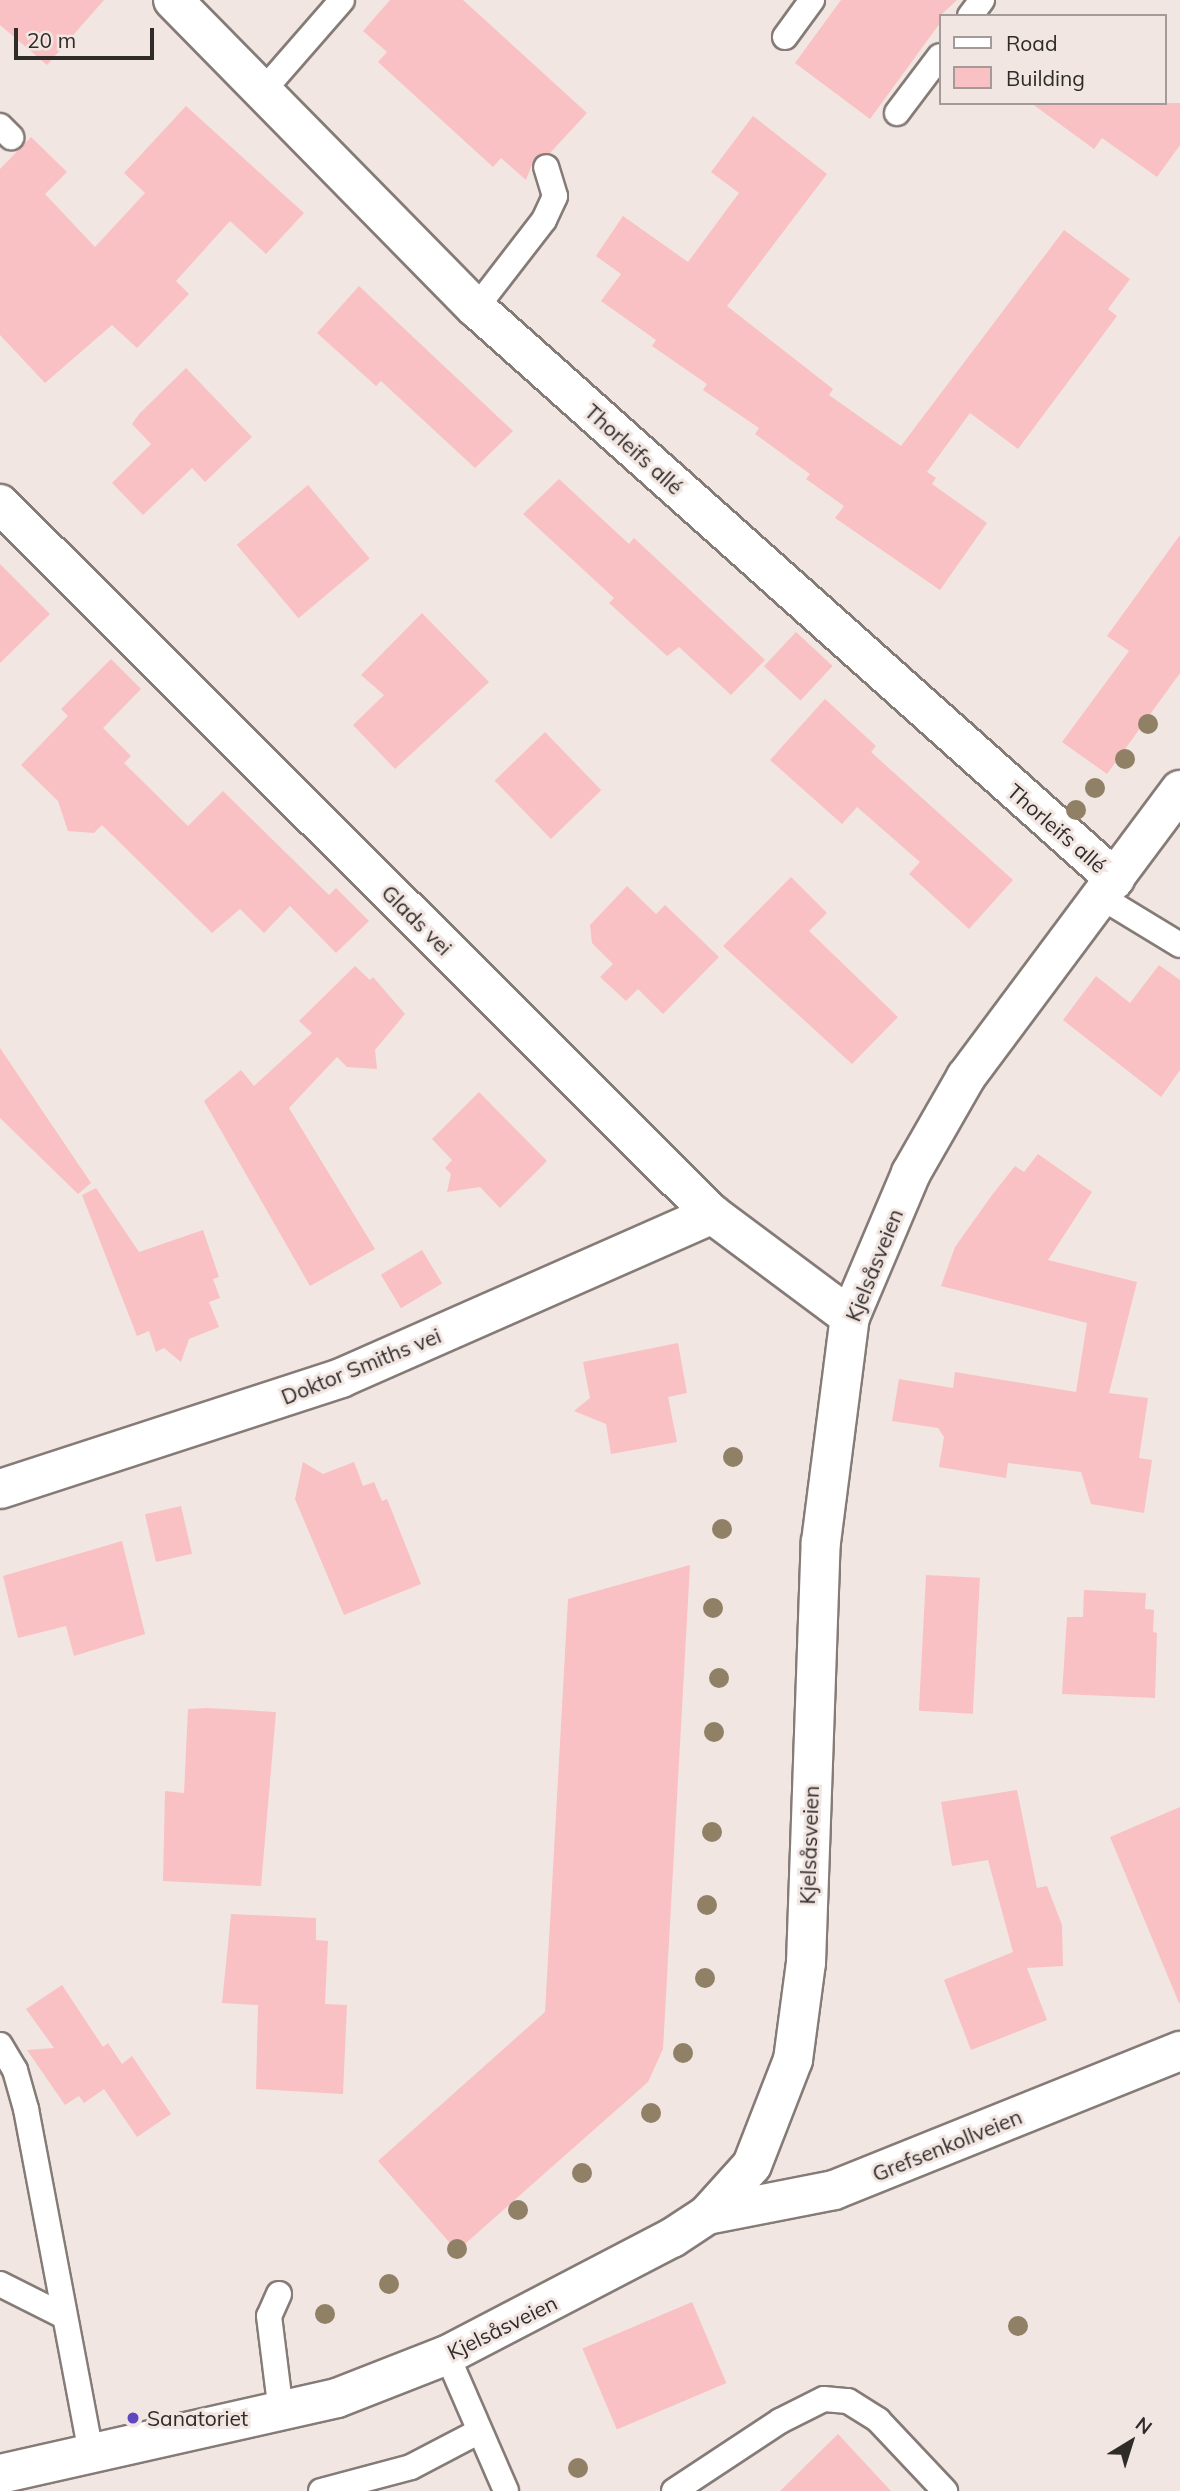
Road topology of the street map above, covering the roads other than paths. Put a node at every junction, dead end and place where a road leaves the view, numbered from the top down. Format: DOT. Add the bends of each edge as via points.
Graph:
graph roads {
  1 [pos="173,0"];
  2 [pos="342,0"];
  3 [pos="812,0"];
  4 [pos="785,37"];
  5 [pos="939,57"];
  6 [pos="261,93"];
  7 [pos="897,113"];
  8 [pos="546,167"];
  9 [pos="476,308"];
  10 [pos="0,504"];
  11 [pos="1180,790"];
  12 [pos="1108,888"];
  13 [pos="1180,945"];
  14 [pos="712,1214"];
  15 [pos="850,1317"];
  16 [pos="0,1489"];
  17 [pos="0,2045"];
  18 [pos="1180,2051"];
  19 [pos="707,2215"];
  20 [pos="0,2284"];
  21 [pos="279,2294"];
  22 [pos="62,2315"];
  23 [pos="447,2355"];
  24 [pos="281,2413"];
  25 [pos="477,2433"];
  26 [pos="92,2454"];
  27 [pos="0,2474"];
  28 [pos="321,2491"];
  29 [pos="506,2491"];
  30 [pos="674,2491"];
  31 [pos="945,2491"];
  1 -- 6 [label="street, Thorleifs allé"];
  2 -- 6 [label="lane"];
  3 -- 4 [label="lane"];
  5 -- 7 [label="lane"];
  6 -- 9 [label="street, Thorleifs allé"];
  8 -- 9 [label="lane" via="555,196 544,220"];
  9 -- 12 [label="street, Thorleifs allé"];
  10 -- 14 [label="street, Glads vei"];
  11 -- 12 [label="street, Kjelsåsveien"];
  12 -- 13 [label="lane"];
  12 -- 15 [label="street, Kjelsåsveien" via="966,1077 911,1172"];
  14 -- 15 [label="street, Glads vei"];
  14 -- 16 [label="street, Doktor Smiths vei" via="341,1378"];
  15 -- 19 [label="street, Kjelsåsveien" via="821,1542 806,1963 793,2060 765,2143"];
  17 -- 22 [label="lane" via="15,2070 26,2109"];
  18 -- 19 [label="street, Grefsenkollveien" via="834,2190"];
  19 -- 23 [label="street, Kjelsåsveien" via="525,2318"];
  20 -- 22 [label="lane"];
  21 -- 24 [label="lane" via="268,2316"];
  22 -- 26 [label="lane"];
  23 -- 24 [label="street, Kjelsåsveien" via="337,2398"];
  23 -- 25 [label="lane"];
  24 -- 26 [label="street, Kjelsåsveien"];
  25 -- 28 [label="lane" via="411,2467"];
  25 -- 29 [label="lane"];
  26 -- 27 [label="street, Kjelsåsveien"];
  30 -- 31 [label="lane" via="780,2421 824,2399 848,2401 878,2420"];
}
